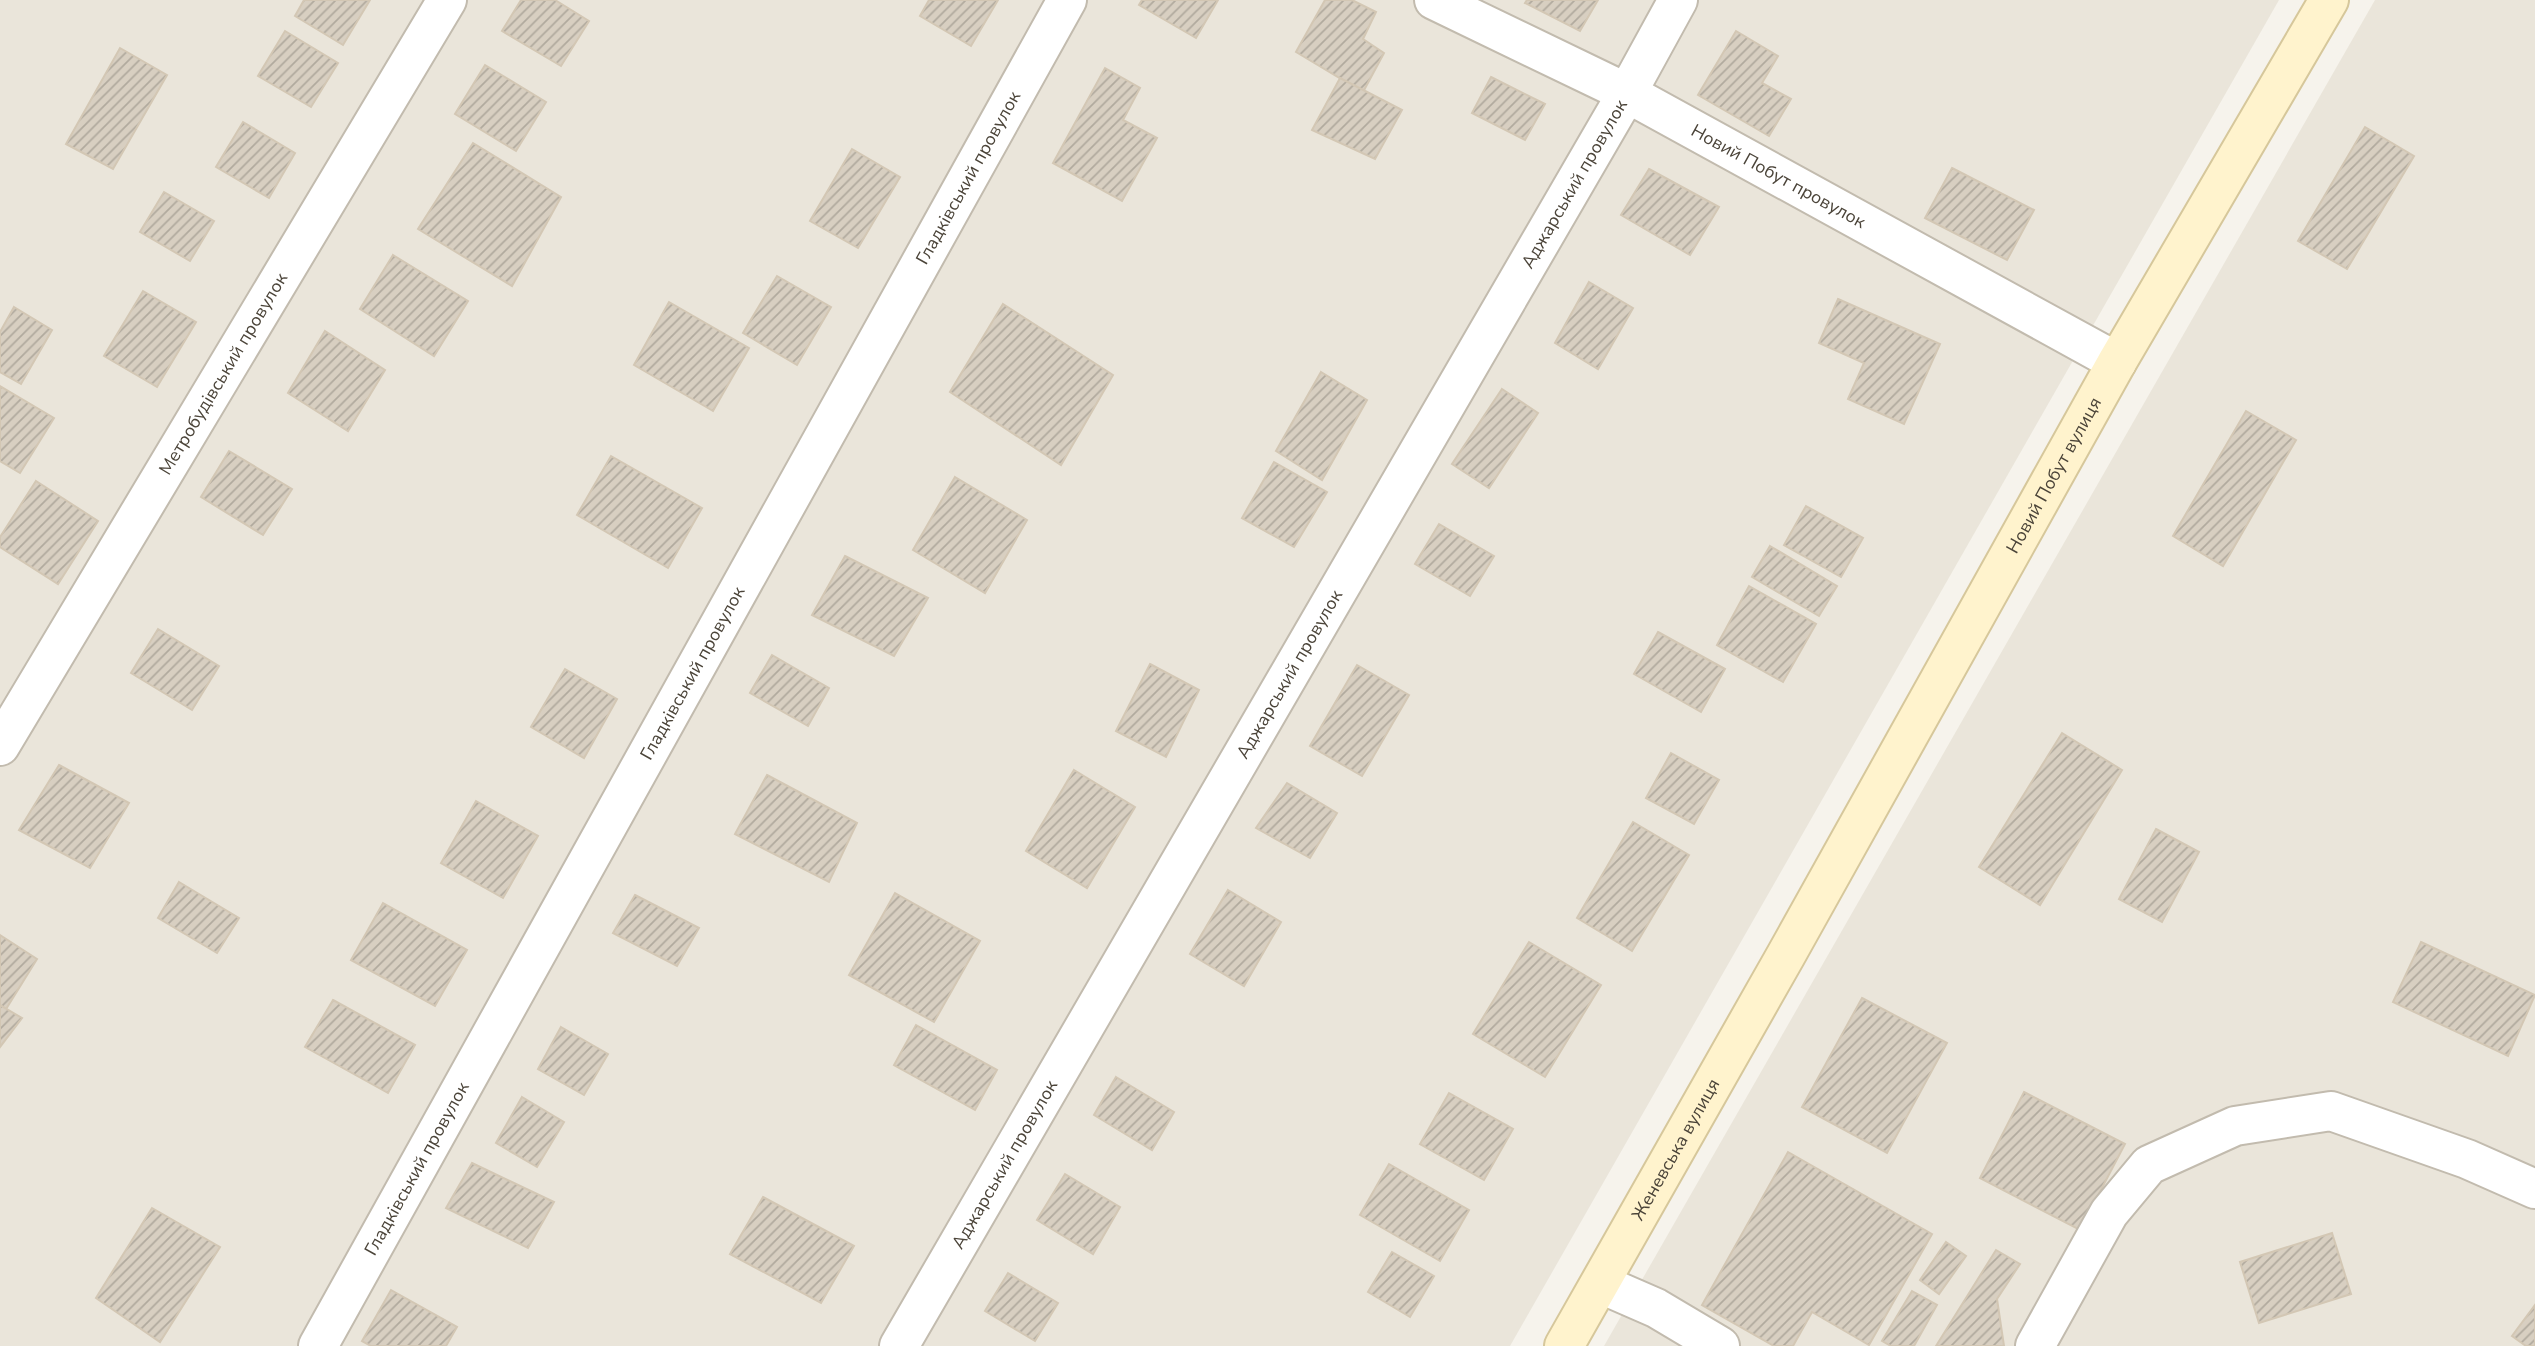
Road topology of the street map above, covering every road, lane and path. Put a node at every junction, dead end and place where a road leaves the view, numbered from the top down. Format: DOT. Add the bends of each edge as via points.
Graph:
graph roads {
  1 [pos="447,0"];
  2 [pos="1067,0"];
  3 [pos="1434,0"];
  4 [pos="1678,0"];
  5 [pos="2329,0"];
  6 [pos="1627,93"];
  7 [pos="2117,362"];
  8 [pos="0,746"];
  9 [pos="1786,955"];
  10 [pos="2535,1189"];
  11 [pos="1601,1284"];
  12 [pos="318,1346"];
  13 [pos="899,1346"];
  14 [pos="1564,1346"];
  15 [pos="1720,1346"];
  16 [pos="2035,1346"];
  1 -- 8 [label="street, Метробудівський провулок"];
  2 -- 12 [label="street, Гладківський провулок"];
  3 -- 6 [label="street, Новий Побут провулок"];
  4 -- 6 [label="street, Аджарський провулок"];
  5 -- 7 [label="main road, Новий Побут вулиця"];
  6 -- 7 [label="street, Новий Побут провулок"];
  6 -- 13 [label="street, Аджарський провулок"];
  7 -- 9 [label="main road, Новий Побут вулиця"];
  9 -- 11 [label="main road, Женевська вулиця"];
  10 -- 16 [label="street" via="2331,1111 2235,1126 2149,1165 2109,1213"];
  11 -- 14 [label="main road, Женевська вулиця"];
  11 -- 15 [label="street" via="1656,1308"];
}
